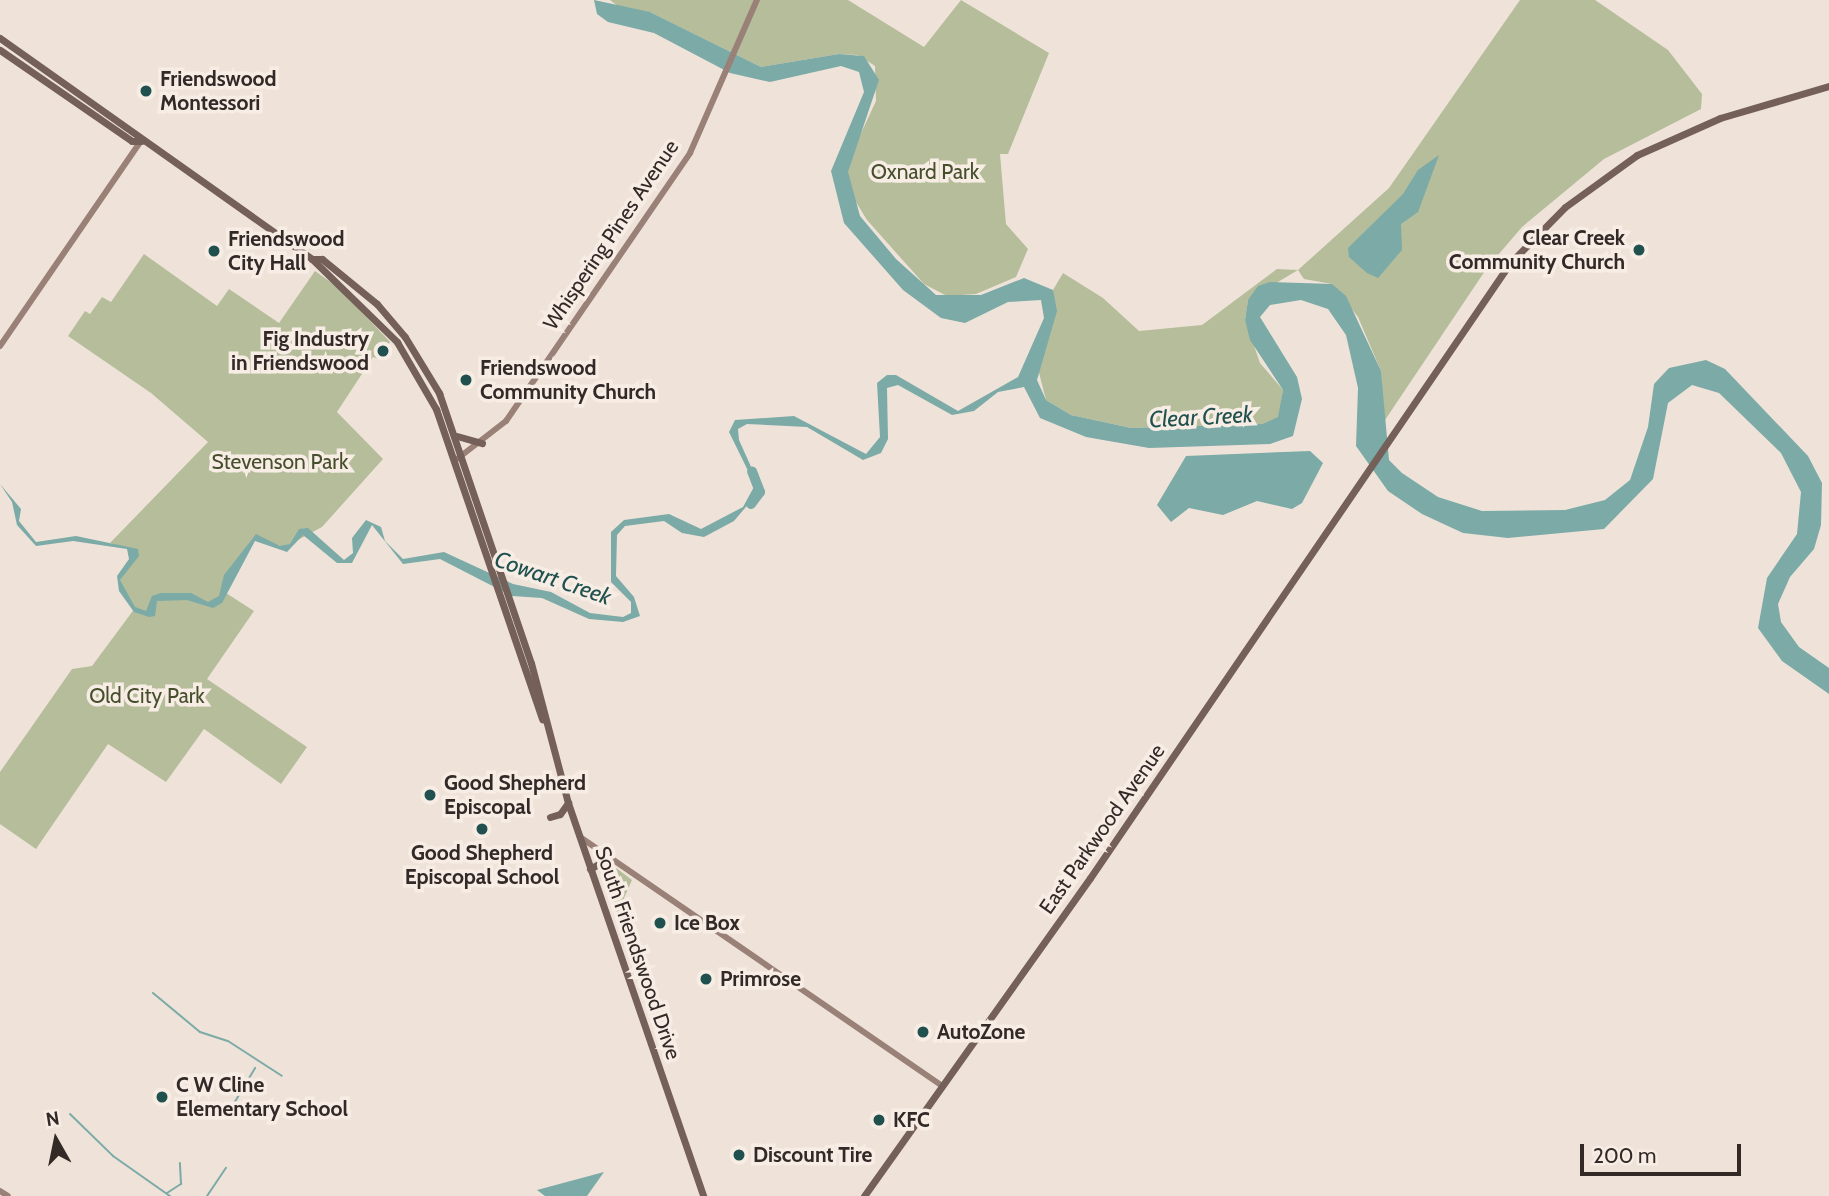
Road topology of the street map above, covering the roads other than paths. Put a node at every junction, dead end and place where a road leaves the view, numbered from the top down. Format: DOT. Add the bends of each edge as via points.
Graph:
graph roads {
  1 [pos="756,1"];
  2 [pos="0,38"];
  3 [pos="0,50"];
  4 [pos="1829,86"];
  5 [pos="141,141"];
  6 [pos="312,259"];
  7 [pos="0,346"];
  8 [pos="455,434"];
  9 [pos="482,443"];
  10 [pos="462,457"];
  11 [pos="454,460"];
  12 [pos="542,720"];
  13 [pos="568,803"];
  14 [pos="550,817"];
  15 [pos="579,837"];
  16 [pos="608,858"];
  17 [pos="590,869"];
  18 [pos="942,1086"];
  19 [pos="0,1191"];
  20 [pos="8,1196"];
  21 [pos="702,1196"];
  22 [pos="864,1196"];
  1 -- 9 [label="street, Whispering Pines Avenue" via="690,153 517,407"];
  2 -- 5 [label="main road, South Friendswood Drive" via="136,132"];
  3 -- 5 [label="main road, South Friendswood Drive" via="132,141"];
  4 -- 18 [label="main road, East Parkwood Avenue" via="1695,127 1637,155 1583,192 1510,263"];
  5 -- 6 [label="main road, South Friendswood Drive"];
  5 -- 7 [label="street"];
  6 -- 8 [label="main road, South Friendswood Drive" via="322,259 345,276 391,320 430,376"];
  6 -- 11 [label="main road, South Friendswood Drive" via="372,313 409,359 424,383"];
  8 -- 9 [label="main road" via="464,442"];
  8 -- 10 [label="main road, South Friendswood Drive"];
  9 -- 10 [label="street, Whispering Pines Avenue"];
  10 -- 11 [label="street, Whispering Pines Avenue"];
  10 -- 12 [label="main road, South Friendswood Drive" via="544,707"];
  11 -- 12 [label="main road, South Friendswood Drive" via="534,710"];
  12 -- 13 [label="main road, South Friendswood Drive"];
  13 -- 14 [label="main road" via="560,814"];
  13 -- 15 [label="main road, South Friendswood Drive"];
  15 -- 16 [label="street"];
  15 -- 17 [label="main road, South Friendswood Drive"];
  16 -- 17 [label="main road"];
  16 -- 18 [label="street"];
  17 -- 21 [label="main road, South Friendswood Drive"];
  18 -- 22 [label="main road, East Parkwood Avenue"];
  19 -- 20 [label="street"];
}
